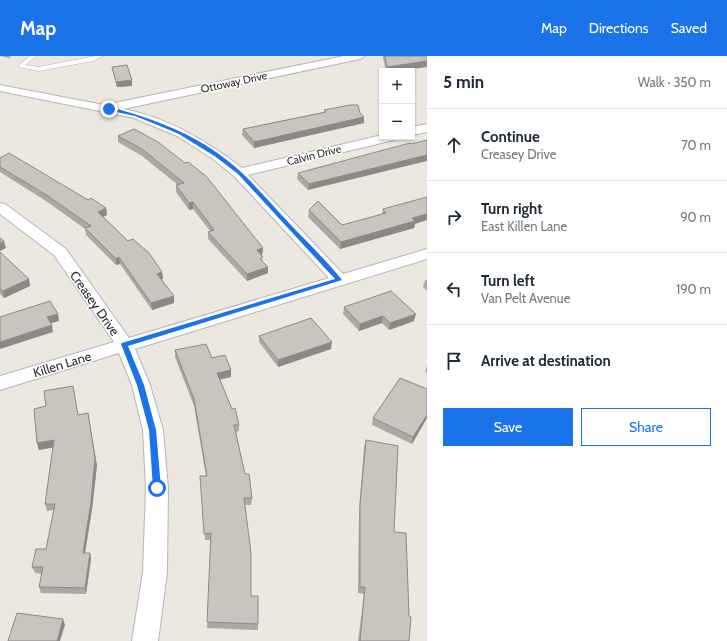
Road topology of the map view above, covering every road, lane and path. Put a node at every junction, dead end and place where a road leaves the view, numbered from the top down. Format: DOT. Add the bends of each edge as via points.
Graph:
graph roads {
  1 [pos="33,56"];
  2 [pos="100,56"];
  3 [pos="360,56"];
  4 [pos="0,88"];
  5 [pos="109,109"];
  6 [pos="427,128"];
  7 [pos="415,130"];
  8 [pos="379,139"];
  9 [pos="239,173"];
  10 [pos="0,207"];
  11 [pos="427,254"];
  12 [pos="339,280"];
  13 [pos="124,344"];
  14 [pos="0,383"];
  15 [pos="145,641"];
  1 -- 2 [label="lane" via="21,66 39,69"];
  3 -- 5 [label="street, Ottoway Drive"];
  4 -- 5 [label="street"];
  5 -- 9 [label="street" via="137,115 181,133 218,156"];
  6 -- 7 [label="street"];
  8 -- 9 [label="street, Calvin Drive"];
  9 -- 12 [label="street"];
  10 -- 13 [label="street, Creasey Drive" via="60,252"];
  11 -- 12 [label="street, Killen Lane"];
  12 -- 13 [label="street, Killen Lane"];
  13 -- 14 [label="street, Killen Lane"];
  13 -- 15 [label="street, Creasey Drive" via="141,385 153,430 157,488 155,572"];
}
